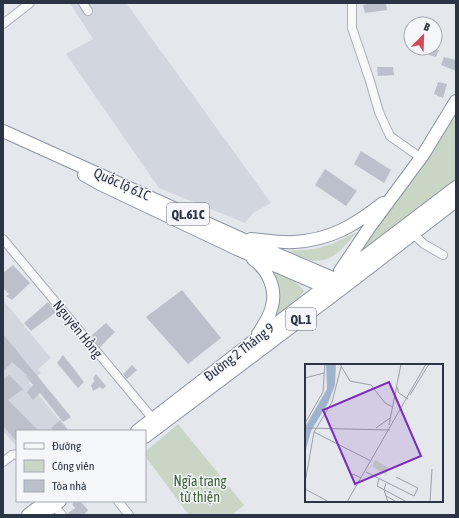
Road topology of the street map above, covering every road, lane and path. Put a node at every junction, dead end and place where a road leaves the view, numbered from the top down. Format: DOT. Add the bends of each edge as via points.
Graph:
graph roads {
  1 [pos="30,3"];
  2 [pos="83,3"];
  3 [pos="352,3"];
  4 [pos="88,10"];
  5 [pos="3,24"];
  6 [pos="456,101"];
  7 [pos="3,131"];
  8 [pos="420,158"];
  9 [pos="456,187"];
  10 [pos="396,192"];
  11 [pos="456,201"];
  12 [pos="413,234"];
  13 [pos="3,239"];
  14 [pos="239,244"];
  15 [pos="443,255"];
  16 [pos="334,287"];
  17 [pos="252,342"];
  18 [pos="153,419"];
  19 [pos="138,430"];
  20 [pos="146,436"];
  21 [pos="16,454"];
  22 [pos="3,462"];
  23 [pos="119,502"];
  24 [pos="56,506"];
  25 [pos="28,515"];
  26 [pos="42,515"];
  27 [pos="129,515"];
  1 -- 5 [label="street"];
  2 -- 4 [label="street"];
  3 -- 8 [label="street" via="352,28 379,112 390,136"];
  6 -- 8 [label="highway"];
  7 -- 14 [label="highway, Quốc lộ 61C / QL.61C"];
  8 -- 10 [label="highway"];
  9 -- 16 [label="highway, Đường 2 Tháng 9 / QL.1"];
  10 -- 14 [label="highway" via="360,221 328,236 294,242"];
  10 -- 16 [label="highway" via="369,228"];
  11 -- 12 [label="highway, Đường 2 Tháng 9 / QL.1"];
  12 -- 15 [label="street"];
  12 -- 16 [label="highway, Đường 2 Tháng 9 / QL.1"];
  13 -- 18 [label="street, Nguyên Hồng"];
  14 -- 16 [label="highway, Quốc lộ 61C / QL.61C"];
  14 -- 17 [label="highway" via="260,264 272,285 271,310"];
  16 -- 17 [label="highway, Đường 2 Tháng 9 / QL.1"];
  16 -- 20 [label="highway, Đường 2 Tháng 9 / QL.1"];
  17 -- 18 [label="highway, Đường 2 Tháng 9 / QL.1"];
  18 -- 19 [label="highway, Đường 2 Tháng 9 / QL.1"];
  21 -- 22 [label="street" via="12,454"];
  23 -- 27 [label="street"];
  24 -- 25 [label="highway"];
  24 -- 26 [label="highway"];
}
